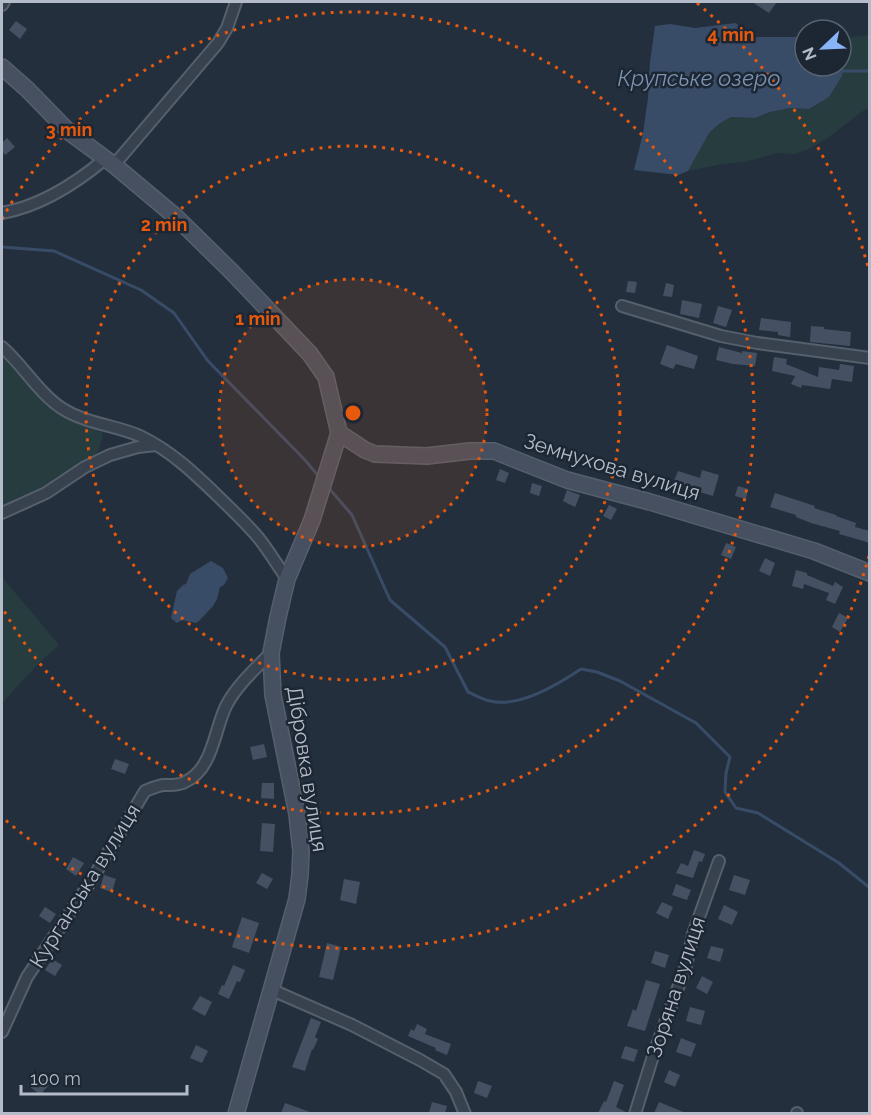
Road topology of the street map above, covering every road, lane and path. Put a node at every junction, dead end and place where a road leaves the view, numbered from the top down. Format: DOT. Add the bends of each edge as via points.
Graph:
graph roads {
  1 [pos="236,2"];
  2 [pos="2,68"];
  3 [pos="109,162"];
  4 [pos="2,213"];
  5 [pos="622,306"];
  6 [pos="2,347"];
  7 [pos="870,358"];
  8 [pos="339,434"];
  9 [pos="157,445"];
  10 [pos="2,513"];
  11 [pos="870,573"];
  12 [pos="286,579"];
  13 [pos="271,653"];
  14 [pos="719,861"];
  15 [pos="272,990"];
  16 [pos="2,1032"];
  17 [pos="236,1113"];
  18 [pos="465,1113"];
  19 [pos="635,1113"];
  1 -- 3 [label="street" via="218,43"];
  2 -- 3 [label="street" via="69,132"];
  3 -- 4 [label="street" via="53,195"];
  3 -- 8 [label="street" via="176,217 310,354 326,377"];
  5 -- 7 [label="street" via="721,336"];
  6 -- 9 [label="street" via="62,409"];
  8 -- 11 [label="street, Земнухова вулиця" via="375,454 428,456 494,451 567,480 814,551"];
  8 -- 12 [label="street, Дібровка вулиця" via="312,520"];
  9 -- 10 [label="street" via="110,455 46,493"];
  9 -- 12 [label="street" via="192,470 241,519"];
  12 -- 13 [label="street, Дібровка вулиця"];
  13 -- 15 [label="street, Дібровка вулиця" via="273,695 301,851 297,899"];
  13 -- 16 [label="street, Курганська вулиця" via="226,707 211,752 195,775 186,782 145,791 27,977"];
  14 -- 19 [label="street, Зоряна вулиця"];
  15 -- 17 [label="street, Дібровка вулиця"];
  15 -- 18 [label="street" via="352,1025 444,1074"];
}
